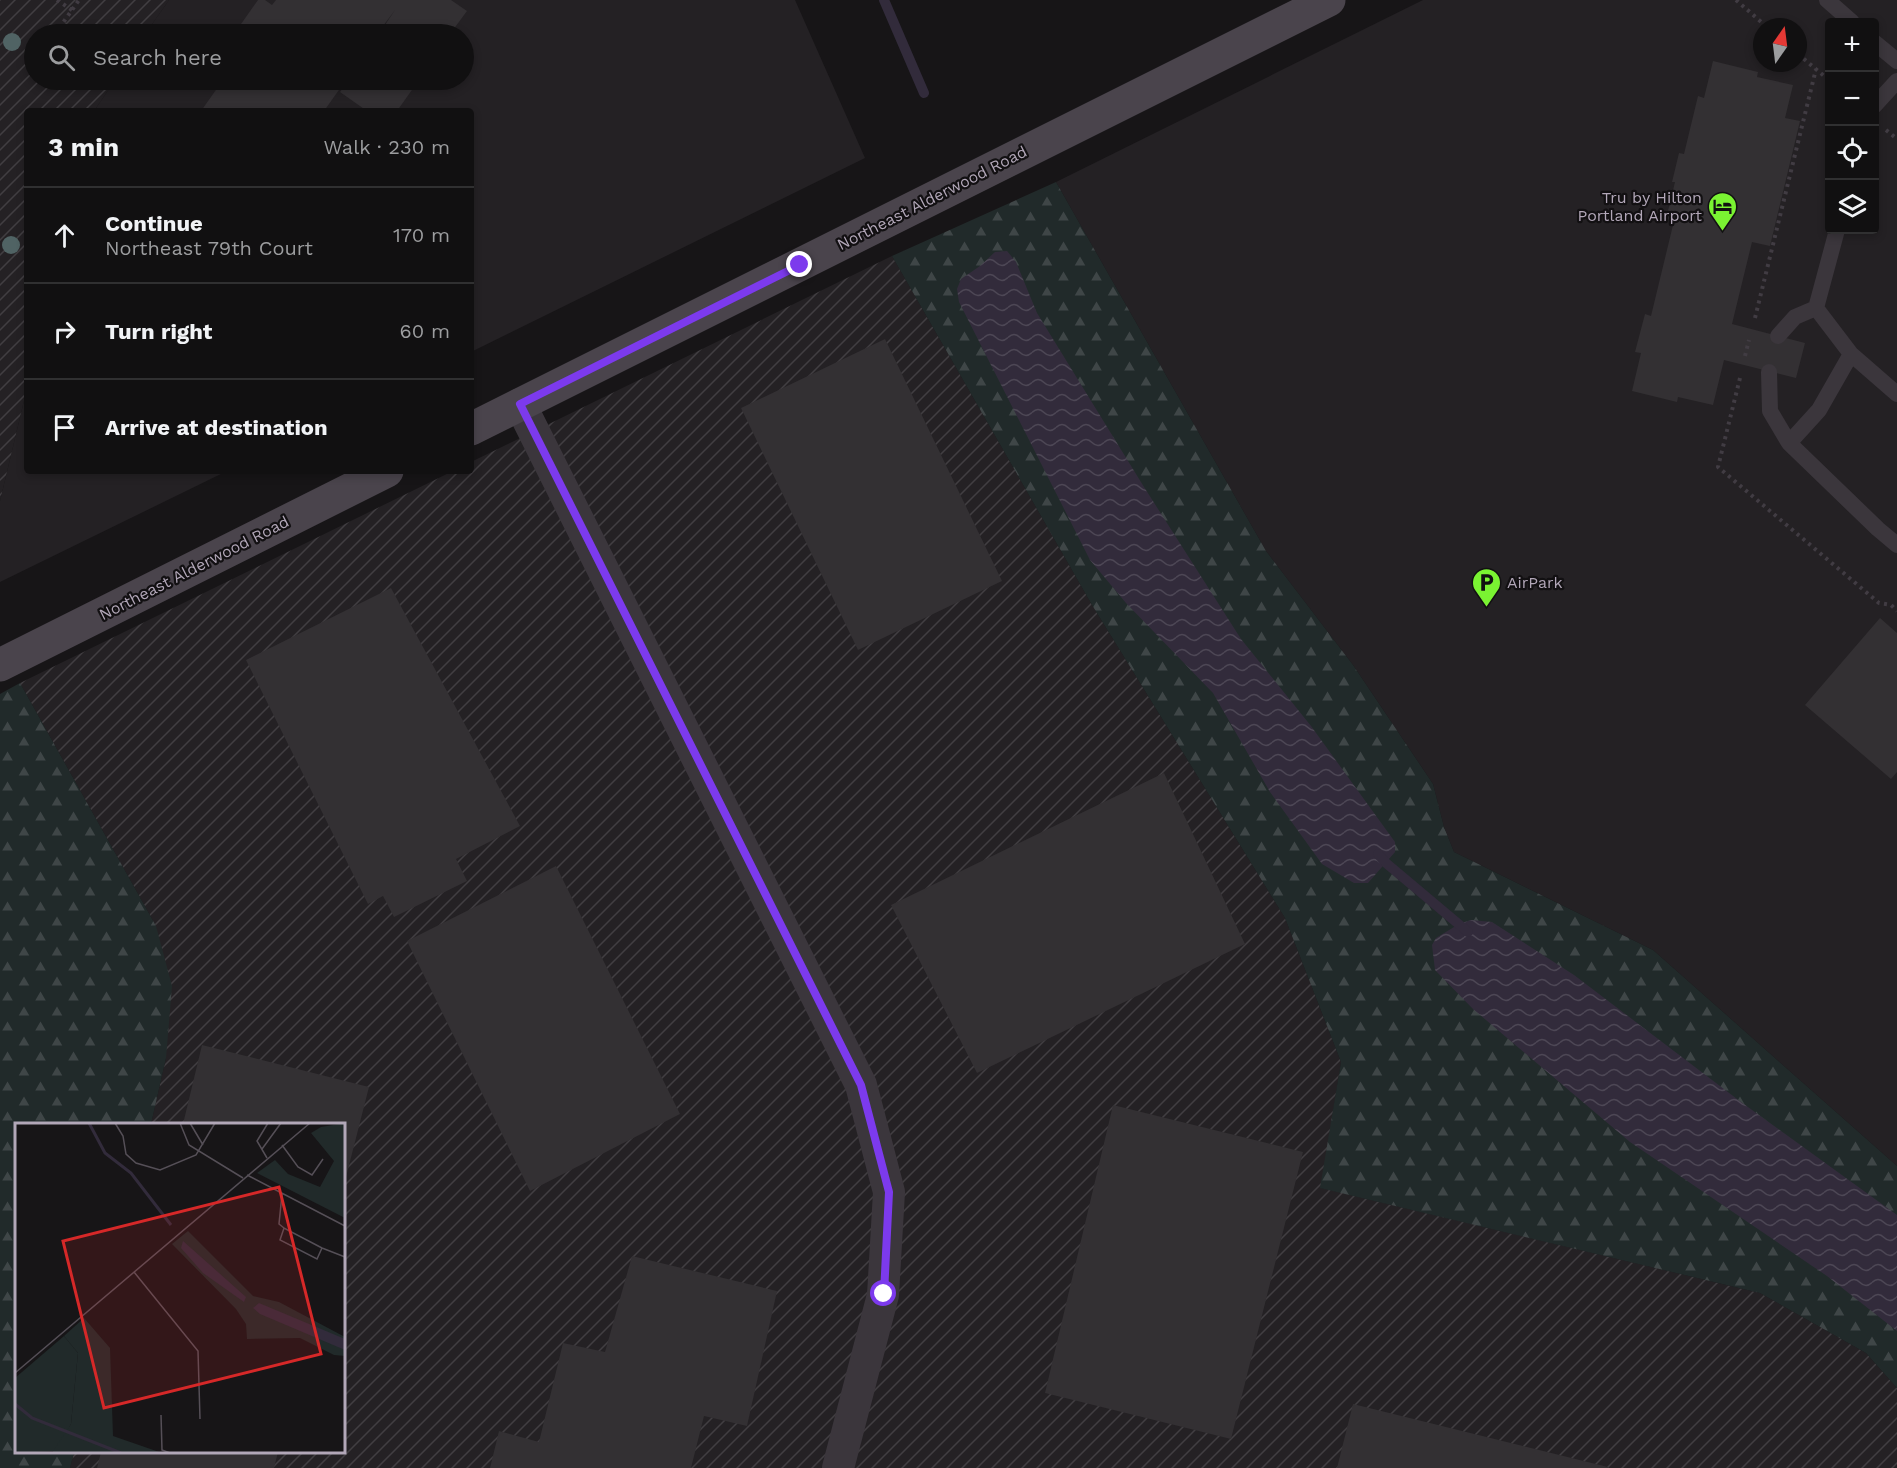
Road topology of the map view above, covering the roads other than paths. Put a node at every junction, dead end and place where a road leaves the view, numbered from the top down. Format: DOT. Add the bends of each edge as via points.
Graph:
graph roads {
  1 [pos="1329,0"];
  2 [pos="1827,0"];
  3 [pos="1847,18"];
  4 [pos="1879,45"];
  5 [pos="1897,61"];
  6 [pos="1897,81"];
  7 [pos="1879,101"];
  8 [pos="1836,234"];
  9 [pos="1816,308"];
  10 [pos="1778,336"];
  11 [pos="1851,354"];
  12 [pos="1769,372"];
  13 [pos="1897,394"];
  14 [pos="520,404"];
  15 [pos="474,427"];
  16 [pos="1789,443"];
  17 [pos="381,474"];
  18 [pos="1897,545"];
  19 [pos="0,665"];
  20 [pos="837,1468"];
  1 -- 14 [label="main road, Northeast Alderwood Road"];
  2 -- 3 [label="lane"];
  4 -- 5 [label="lane"];
  6 -- 7 [label="lane"];
  8 -- 9 [label="lane"];
  9 -- 10 [label="lane" via="1795,316"];
  9 -- 11 [label="lane"];
  11 -- 13 [label="lane"];
  11 -- 16 [label="lane" via="1819,410"];
  12 -- 16 [label="lane" via="1770,411"];
  14 -- 15 [label="main road, Northeast Alderwood Road"];
  14 -- 20 [label="street" via="861,1085 889,1192 884,1294"];
  16 -- 18 [label="lane"];
  17 -- 19 [label="main road, Northeast Alderwood Road"];
}
